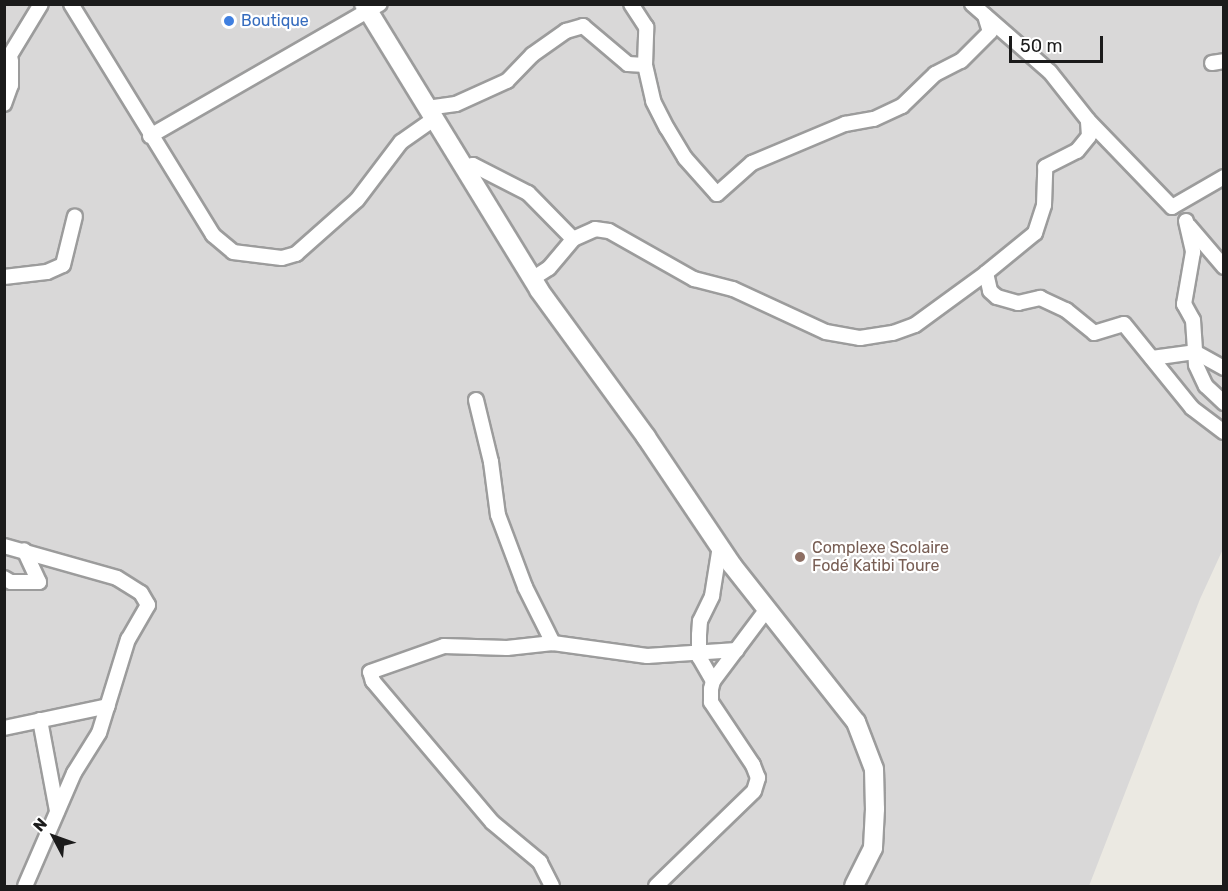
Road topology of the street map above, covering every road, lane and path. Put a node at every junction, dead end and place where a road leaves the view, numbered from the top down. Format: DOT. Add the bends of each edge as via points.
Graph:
graph roads {
  1 [pos="40,4"];
  2 [pos="631,4"];
  3 [pos="972,4"];
  4 [pos="72,5"];
  5 [pos="371,7"];
  6 [pos="985,16"];
  7 [pos="8,62"];
  8 [pos="645,65"];
  9 [pos="4,104"];
  10 [pos="430,113"];
  11 [pos="1088,120"];
  12 [pos="150,136"];
  13 [pos="463,167"];
  14 [pos="1224,177"];
  15 [pos="1172,207"];
  16 [pos="75,216"];
  17 [pos="1186,221"];
  18 [pos="573,239"];
  19 [pos="1224,267"];
  20 [pos="986,273"];
  21 [pos="4,277"];
  22 [pos="532,279"];
  23 [pos="1195,352"];
  24 [pos="1152,358"];
  25 [pos="1224,368"];
  26 [pos="476,400"];
  27 [pos="1224,403"];
  28 [pos="1224,432"];
  29 [pos="4,546"];
  30 [pos="720,546"];
  31 [pos="24,550"];
  32 [pos="4,578"];
  33 [pos="767,609"];
  34 [pos="553,643"];
  35 [pos="699,650"];
  36 [pos="737,650"];
  37 [pos="713,681"];
  38 [pos="108,706"];
  39 [pos="40,720"];
  40 [pos="4,728"];
  41 [pos="57,811"];
  42 [pos="25,886"];
  43 [pos="552,886"];
  44 [pos="656,886"];
  45 [pos="854,886"];
  1 -- 7 [label="street"];
  2 -- 8 [label="street" via="646,27"];
  3 -- 6 [label="street"];
  4 -- 12 [label="street"];
  5 -- 10 [label="street"];
  5 -- 12 [label="street"];
  6 -- 8 [label="street" via="990,32 961,61 935,74 902,106 873,119 845,124 752,163 717,194 686,159 667,128 653,101"];
  6 -- 11 [label="street" via="1050,72"];
  7 -- 9 [label="street" via="11,85"];
  8 -- 10 [label="street" via="628,64 583,26 566,31 532,55 507,81"];
  10 -- 12 [label="street" via="400,142 357,200 296,254 282,258 233,252 213,235"];
  10 -- 13 [label="street"];
  11 -- 15 [label="street"];
  11 -- 20 [label="street" via="1089,136 1077,151 1045,167 1044,205 1035,233"];
  13 -- 18 [label="street" via="473,165 528,193"];
  13 -- 22 [label="street"];
  14 -- 15 [label="street"];
  15 -- 17 [label="street"];
  16 -- 21 [label="street" via="63,265 46,272"];
  17 -- 19 [label="street"];
  17 -- 23 [label="street" via="1193,252 1184,304 1193,320"];
  18 -- 20 [label="street" via="595,229 609,231 694,279 733,289 826,332 861,339 915,325"];
  18 -- 22 [label="street" via="549,268"];
  20 -- 24 [label="street" via="990,291 997,297 1018,303 1040,298 1066,310 1094,333 1124,324"];
  22 -- 30 [label="street"];
  23 -- 24 [label="street"];
  23 -- 25 [label="street"];
  23 -- 27 [label="street" via="1206,386"];
  24 -- 28 [label="street" via="1192,408"];
  26 -- 34 [label="street" via="498,514 525,587"];
  29 -- 31 [label="street"];
  30 -- 33 [label="street"];
  30 -- 35 [label="street" via="712,596 700,621"];
  31 -- 32 [label="street" via="39,582 11,582"];
  31 -- 38 [label="street" via="59,564 99,571 147,597 144,614 128,639"];
  33 -- 36 [label="street"];
  33 -- 45 [label="street" via="856,722 874,769 873,848"];
  34 -- 35 [label="street" via="647,657"];
  34 -- 43 [label="street" via="507,648 444,646 370,672 373,681 492,822 540,862"];
  35 -- 36 [label="street"];
  35 -- 37 [label="street" via="702,667"];
  36 -- 37 [label="street"];
  37 -- 44 [label="street" via="711,702 744,745 758,778 742,804"];
  38 -- 39 [label="street"];
  38 -- 41 [label="street" via="99,733 74,773"];
  39 -- 40 [label="street"];
  39 -- 41 [label="street"];
  41 -- 42 [label="street"];
}
